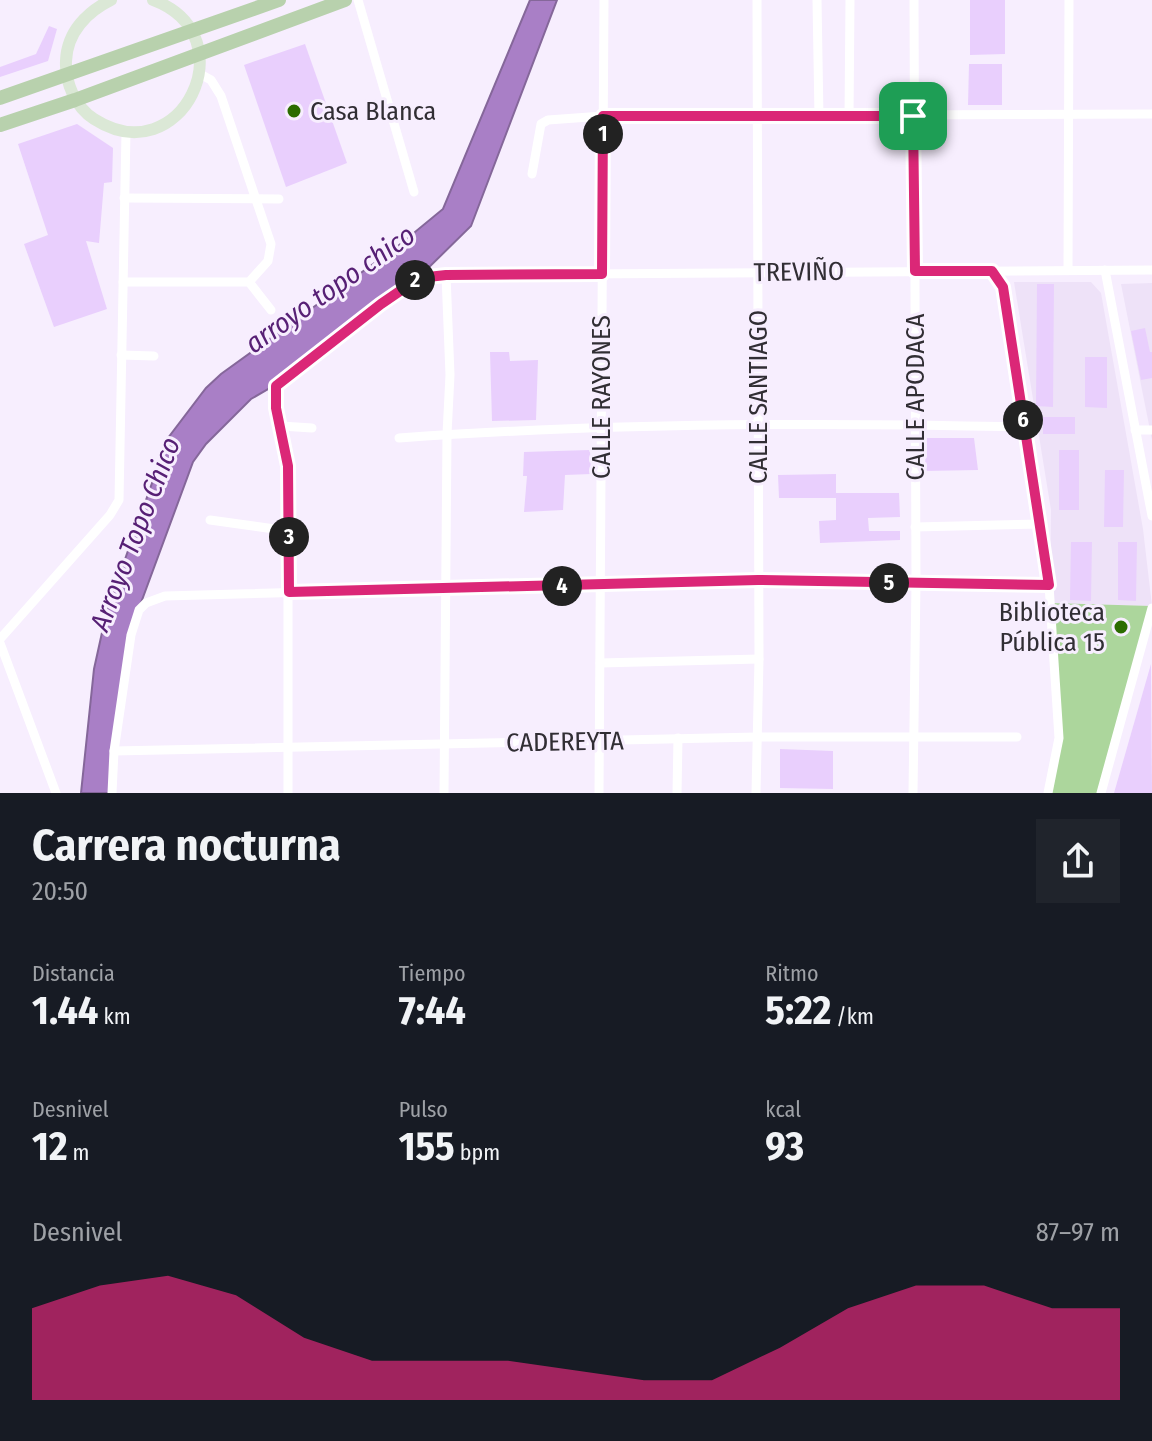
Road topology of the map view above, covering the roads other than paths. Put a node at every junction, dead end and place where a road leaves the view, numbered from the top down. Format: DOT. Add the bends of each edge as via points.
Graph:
graph roads {
  1 [pos="110,0"];
  2 [pos="153,0"];
  3 [pos="279,0"];
  4 [pos="345,0"];
  5 [pos="358,0"];
  6 [pos="604,0"];
  7 [pos="757,0"];
  8 [pos="817,0"];
  9 [pos="850,0"];
  10 [pos="914,0"];
  11 [pos="1069,0"];
  12 [pos="192,31"];
  13 [pos="200,53"];
  14 [pos="200,74"];
  15 [pos="66,76"];
  16 [pos="0,98"];
  17 [pos="75,100"];
  18 [pos="1071,114"];
  19 [pos="1152,114"];
  20 [pos="603,116"];
  21 [pos="913,116"];
  22 [pos="757,117"];
  23 [pos="819,117"];
  24 [pos="849,117"];
  25 [pos="0,125"];
  26 [pos="126,132"];
  27 [pos="532,174"];
  28 [pos="414,192"];
  29 [pos="124,198"];
  30 [pos="279,199"];
  31 [pos="255,200"];
  32 [pos="1068,270"];
  33 [pos="1105,270"];
  34 [pos="1152,270"];
  35 [pos="915,271"];
  36 [pos="992,271"];
  37 [pos="758,273"];
  38 [pos="602,274"];
  39 [pos="446,275"];
  40 [pos="123,282"];
  41 [pos="249,282"];
  42 [pos="271,310"];
  43 [pos="121,355"];
  44 [pos="154,356"];
  45 [pos="914,424"];
  46 [pos="281,426"];
  47 [pos="757,426"];
  48 [pos="1024,427"];
  49 [pos="312,428"];
  50 [pos="600,428"];
  51 [pos="1135,430"];
  52 [pos="1152,430"];
  53 [pos="447,434"];
  54 [pos="399,438"];
  55 [pos="1152,516"];
  56 [pos="210,520"];
  57 [pos="1041,524"];
  58 [pos="915,527"];
  59 [pos="289,531"];
  60 [pos="758,580"];
  61 [pos="916,583"];
  62 [pos="601,585"];
  63 [pos="1049,585"];
  64 [pos="446,589"];
  65 [pos="289,592"];
  66 [pos="1152,608"];
  67 [pos="0,641"];
  68 [pos="759,659"];
  69 [pos="600,663"];
  70 [pos="914,736"];
  71 [pos="757,737"];
  72 [pos="1017,737"];
  73 [pos="678,738"];
  74 [pos="600,741"];
  75 [pos="444,744"];
  76 [pos="288,747"];
  77 [pos="114,751"];
  78 [pos="56,793"];
  79 [pos="112,793"];
  80 [pos="288,793"];
  81 [pos="444,793"];
  82 [pos="599,793"];
  83 [pos="677,793"];
  84 [pos="756,793"];
  85 [pos="913,793"];
  86 [pos="1048,793"];
  87 [pos="1101,793"];
  1 -- 15 [label="street" via="87,16 70,39"];
  2 -- 12 [label="street" via="181,16"];
  3 -- 12 [label="main road"];
  4 -- 13 [label="main road"];
  5 -- 28 [label="street"];
  6 -- 20 [label="street, CALLE RAYONES"];
  7 -- 22 [label="street, CALLE SANTIAGO"];
  8 -- 23 [label="street"];
  9 -- 24 [label="street"];
  10 -- 21 [label="street, CALLE APODACA"];
  11 -- 18 [label="street"];
  12 -- 13 [label="street"];
  12 -- 15 [label="main road"];
  13 -- 14 [label="street"];
  13 -- 17 [label="main road"];
  14 -- 26 [label="street" via="188,103 166,124"];
  14 -- 31 [label="street" via="221,96"];
  15 -- 16 [label="main road"];
  15 -- 17 [label="street"];
  17 -- 25 [label="main road"];
  17 -- 26 [label="street" via="106,127"];
  18 -- 19 [label="street"];
  18 -- 21 [label="street"];
  18 -- 32 [label="street"];
  20 -- 22 [label="street"];
  20 -- 27 [label="street" via="541,124"];
  20 -- 38 [label="street, CALLE RAYONES"];
  21 -- 24 [label="street"];
  21 -- 35 [label="street, CALLE APODACA"];
  22 -- 23 [label="street"];
  22 -- 37 [label="street, CALLE SANTIAGO"];
  23 -- 24 [label="street"];
  26 -- 29 [label="street"];
  29 -- 31 [label="street"];
  29 -- 40 [label="street"];
  30 -- 31 [label="street"];
  31 -- 41 [label="street" via="271,250"];
  32 -- 33 [label="street, TREVIÑO"];
  32 -- 36 [label="street, TREVIÑO"];
  33 -- 34 [label="street, TREVIÑO"];
  33 -- 51 [label="street"];
  35 -- 36 [label="street, TREVIÑO"];
  35 -- 37 [label="street, TREVIÑO"];
  35 -- 45 [label="street, CALLE APODACA"];
  36 -- 48 [label="street" via="1003,287"];
  37 -- 38 [label="street, TREVIÑO"];
  37 -- 47 [label="street, CALLE SANTIAGO"];
  38 -- 39 [label="street, TREVIÑO"];
  38 -- 50 [label="street, CALLE RAYONES"];
  39 -- 46 [label="street, TREVIÑO" via="410,283 276,386"];
  39 -- 53 [label="street"];
  40 -- 41 [label="street"];
  40 -- 43 [label="street"];
  41 -- 42 [label="street"];
  43 -- 44 [label="street"];
  43 -- 67 [label="street" via="117,505"];
  45 -- 47 [label="street"];
  45 -- 48 [label="street"];
  45 -- 58 [label="street, CALLE APODACA"];
  46 -- 49 [label="street"];
  46 -- 59 [label="street"];
  47 -- 50 [label="street"];
  47 -- 60 [label="street, CALLE SANTIAGO"];
  48 -- 57 [label="street"];
  50 -- 53 [label="street"];
  50 -- 62 [label="street, CALLE RAYONES"];
  51 -- 52 [label="street"];
  51 -- 55 [label="street"];
  53 -- 54 [label="street"];
  53 -- 64 [label="street"];
  56 -- 59 [label="street"];
  57 -- 58 [label="street"];
  57 -- 63 [label="street"];
  58 -- 61 [label="street, CALLE APODACA"];
  59 -- 65 [label="street"];
  60 -- 61 [label="street"];
  60 -- 62 [label="street"];
  60 -- 68 [label="street, CALLE SANTIAGO"];
  61 -- 63 [label="street"];
  61 -- 70 [label="street, CALLE APODACA"];
  62 -- 64 [label="street"];
  62 -- 69 [label="street, CALLE RAYONES"];
  63 -- 86 [label="street" via="1059,738"];
  64 -- 65 [label="street"];
  64 -- 75 [label="street"];
  65 -- 76 [label="street"];
  65 -- 77 [label="street" via="165,596 146,603 135,619"];
  66 -- 87 [label="street"];
  67 -- 78 [label="street"];
  68 -- 69 [label="street"];
  68 -- 71 [label="street, CALLE SANTIAGO"];
  69 -- 74 [label="street, CALLE RAYONES"];
  70 -- 71 [label="street, CADEREYTA"];
  70 -- 72 [label="street, CADEREYTA"];
  70 -- 85 [label="street, CALLE APODACA"];
  71 -- 73 [label="street, CADEREYTA"];
  71 -- 84 [label="street, CALLE SANTIAGO"];
  73 -- 74 [label="street, CADEREYTA"];
  73 -- 83 [label="street"];
  74 -- 75 [label="street, CADEREYTA"];
  74 -- 82 [label="street, CALLE RAYONES"];
  75 -- 76 [label="street, CADEREYTA"];
  75 -- 81 [label="street"];
  76 -- 77 [label="street, CADEREYTA"];
  76 -- 80 [label="street"];
  77 -- 79 [label="street"];
}
